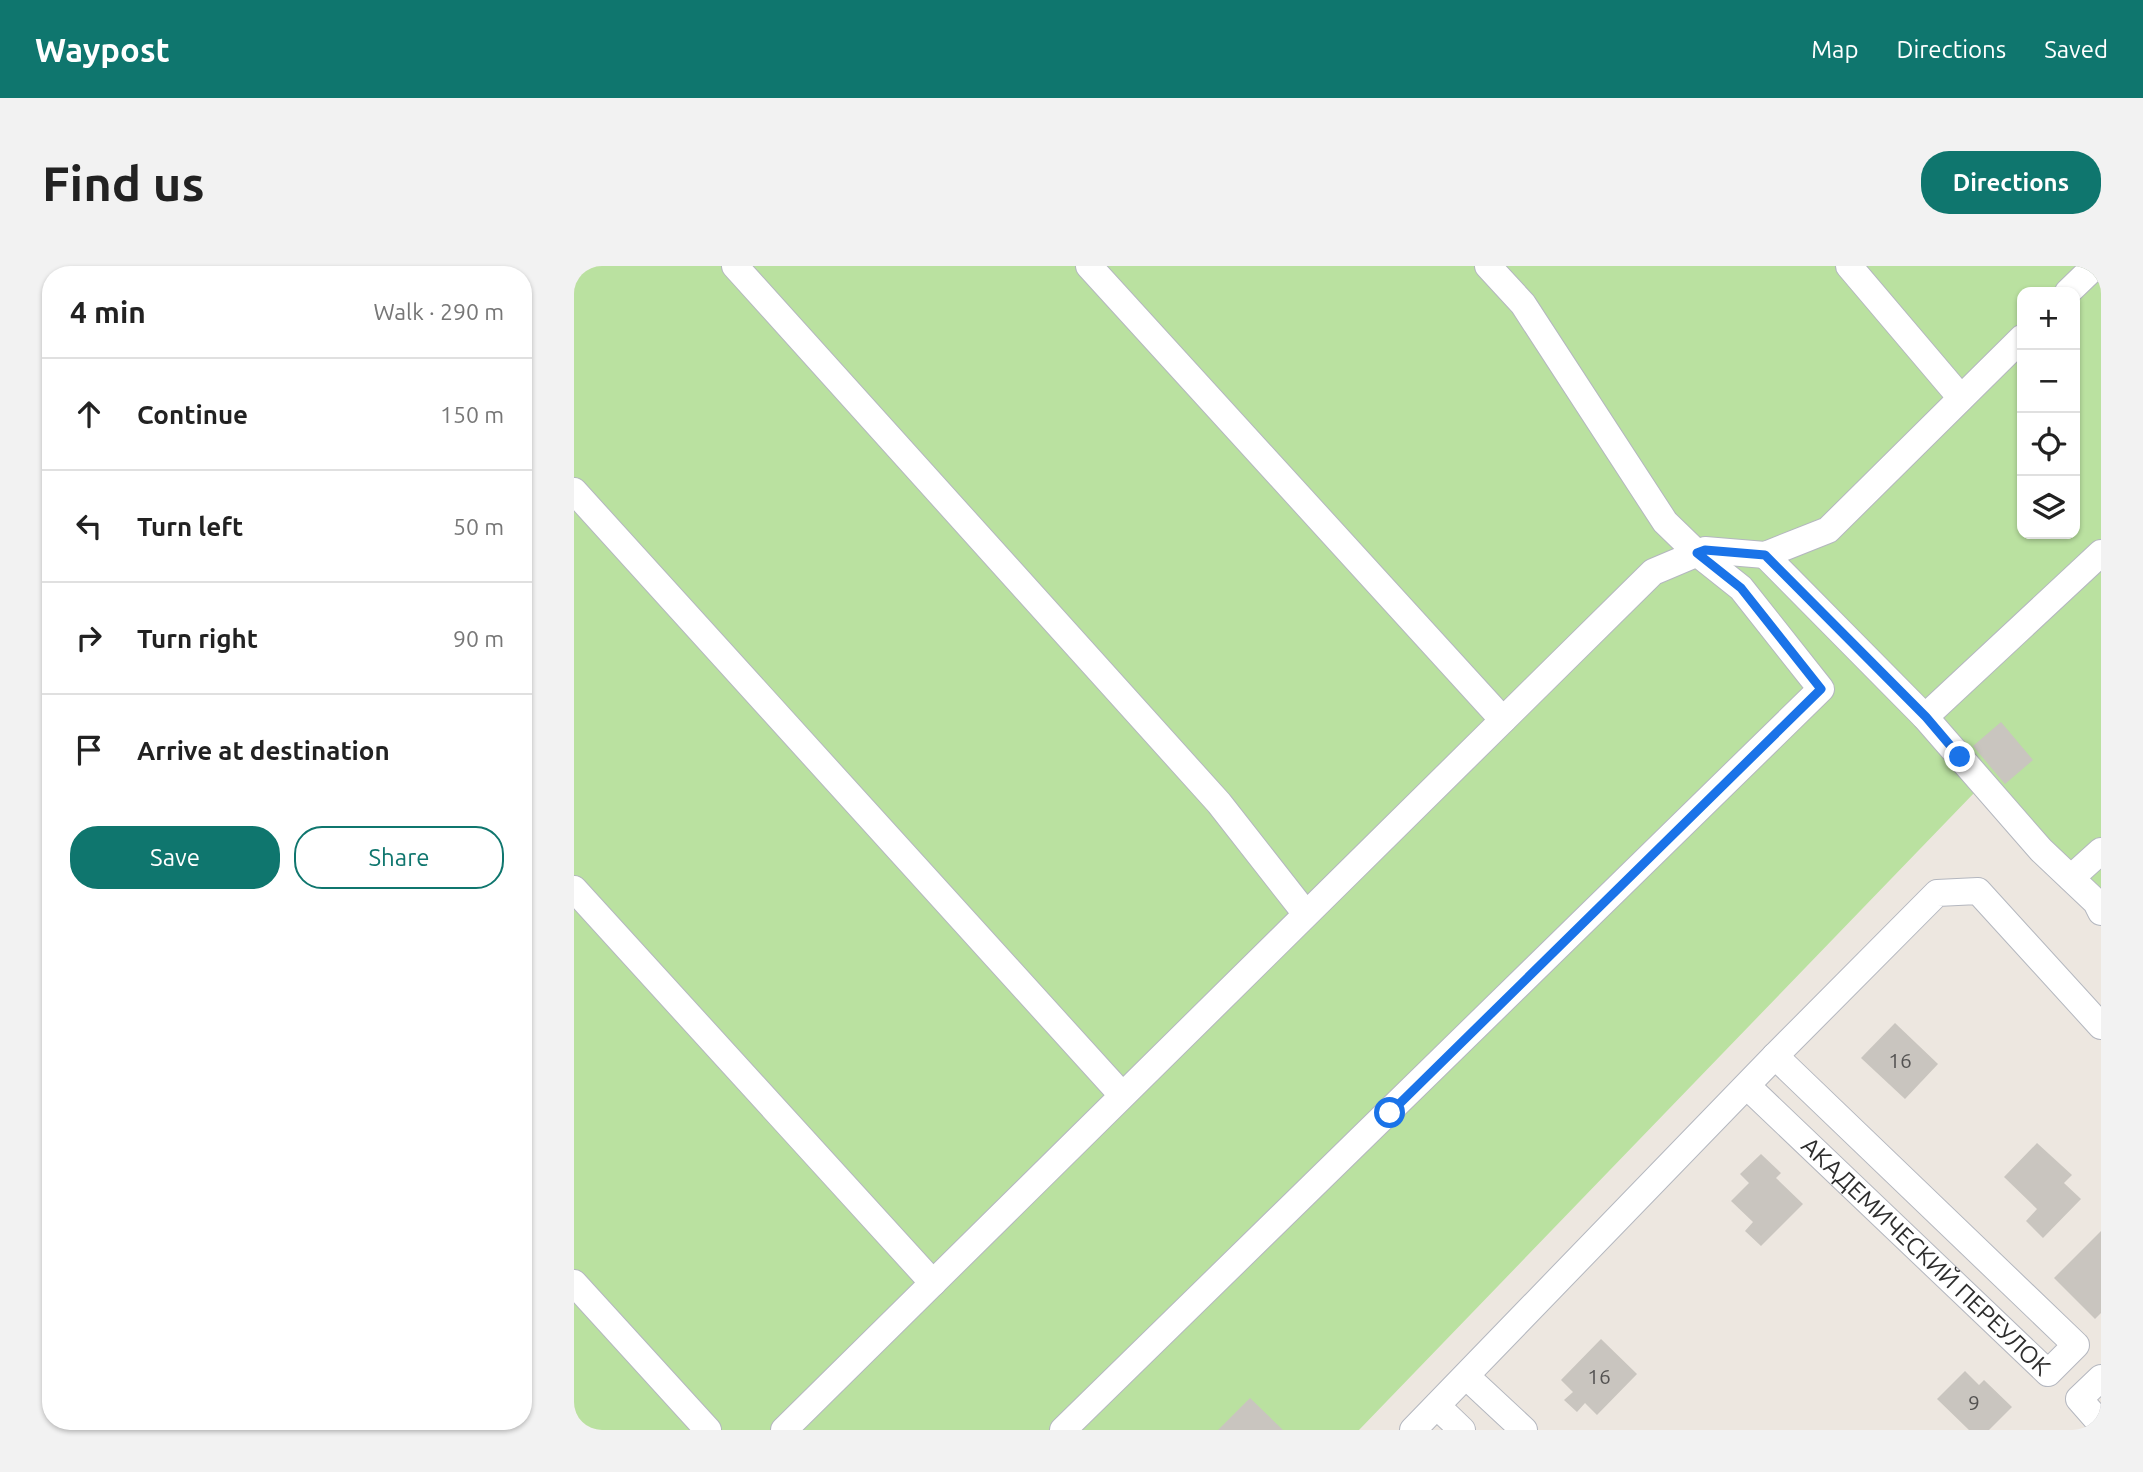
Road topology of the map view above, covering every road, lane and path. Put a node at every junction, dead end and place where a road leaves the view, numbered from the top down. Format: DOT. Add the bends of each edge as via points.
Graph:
graph roads {
  1 [pos="735,266"];
  2 [pos="1089,266"];
  3 [pos="1488,266"];
  4 [pos="1849,266"];
  5 [pos="2095,266"];
  6 [pos="2073,287"];
  7 [pos="2017,343"];
  8 [pos="1961,398"];
  9 [pos="574,491"];
  10 [pos="1697,553"];
  11 [pos="2101,553"];
  12 [pos="1765,555"];
  13 [pos="1926,717"];
  14 [pos="1503,720"];
  15 [pos="2101,851"];
  16 [pos="2071,878"];
  17 [pos="574,889"];
  18 [pos="2101,912"];
  19 [pos="1306,914"];
  20 [pos="2101,1026"];
  21 [pos="1775,1056"];
  22 [pos="1747,1086"];
  23 [pos="1122,1095"];
  24 [pos="574,1283"];
  25 [pos="933,1283"];
  26 [pos="1466,1376"];
  27 [pos="2101,1378"];
  28 [pos="1437,1406"];
  29 [pos="2101,1424"];
  30 [pos="708,1430"];
  31 [pos="784,1430"];
  32 [pos="1063,1430"];
  33 [pos="1413,1430"];
  34 [pos="1462,1430"];
  35 [pos="1524,1430"];
  1 -- 19 [label="street" via="1219,803"];
  2 -- 14 [label="street"];
  3 -- 10 [label="street" via="1523,304 1665,522"];
  4 -- 8 [label="street"];
  5 -- 6 [label="street"];
  7 -- 8 [label="street"];
  8 -- 12 [label="street" via="1828,530"];
  9 -- 23 [label="street"];
  10 -- 12 [label="street"];
  10 -- 14 [label="street" via="1653,572"];
  10 -- 32 [label="street" via="1741,588 1821,689"];
  11 -- 13 [label="street"];
  12 -- 13 [label="street"];
  13 -- 16 [label="street" via="2013,819"];
  14 -- 19 [label="street"];
  15 -- 16 [label="street"];
  16 -- 18 [label="street"];
  17 -- 25 [label="street"];
  19 -- 23 [label="street"];
  20 -- 21 [label="street" via="1978,891 1937,893"];
  21 -- 22 [label="street"];
  21 -- 22 [label="street, АКАДЕМИЧЕСКИЙ ПЕРЕУЛОК" via="2076,1345 2048,1373"];
  22 -- 26 [label="street"];
  23 -- 25 [label="street"];
  24 -- 30 [label="street"];
  25 -- 31 [label="street"];
  26 -- 28 [label="street"];
  26 -- 35 [label="street"];
  27 -- 29 [label="street" via="2079,1399"];
  28 -- 33 [label="street"];
  28 -- 34 [label="street"];
}
